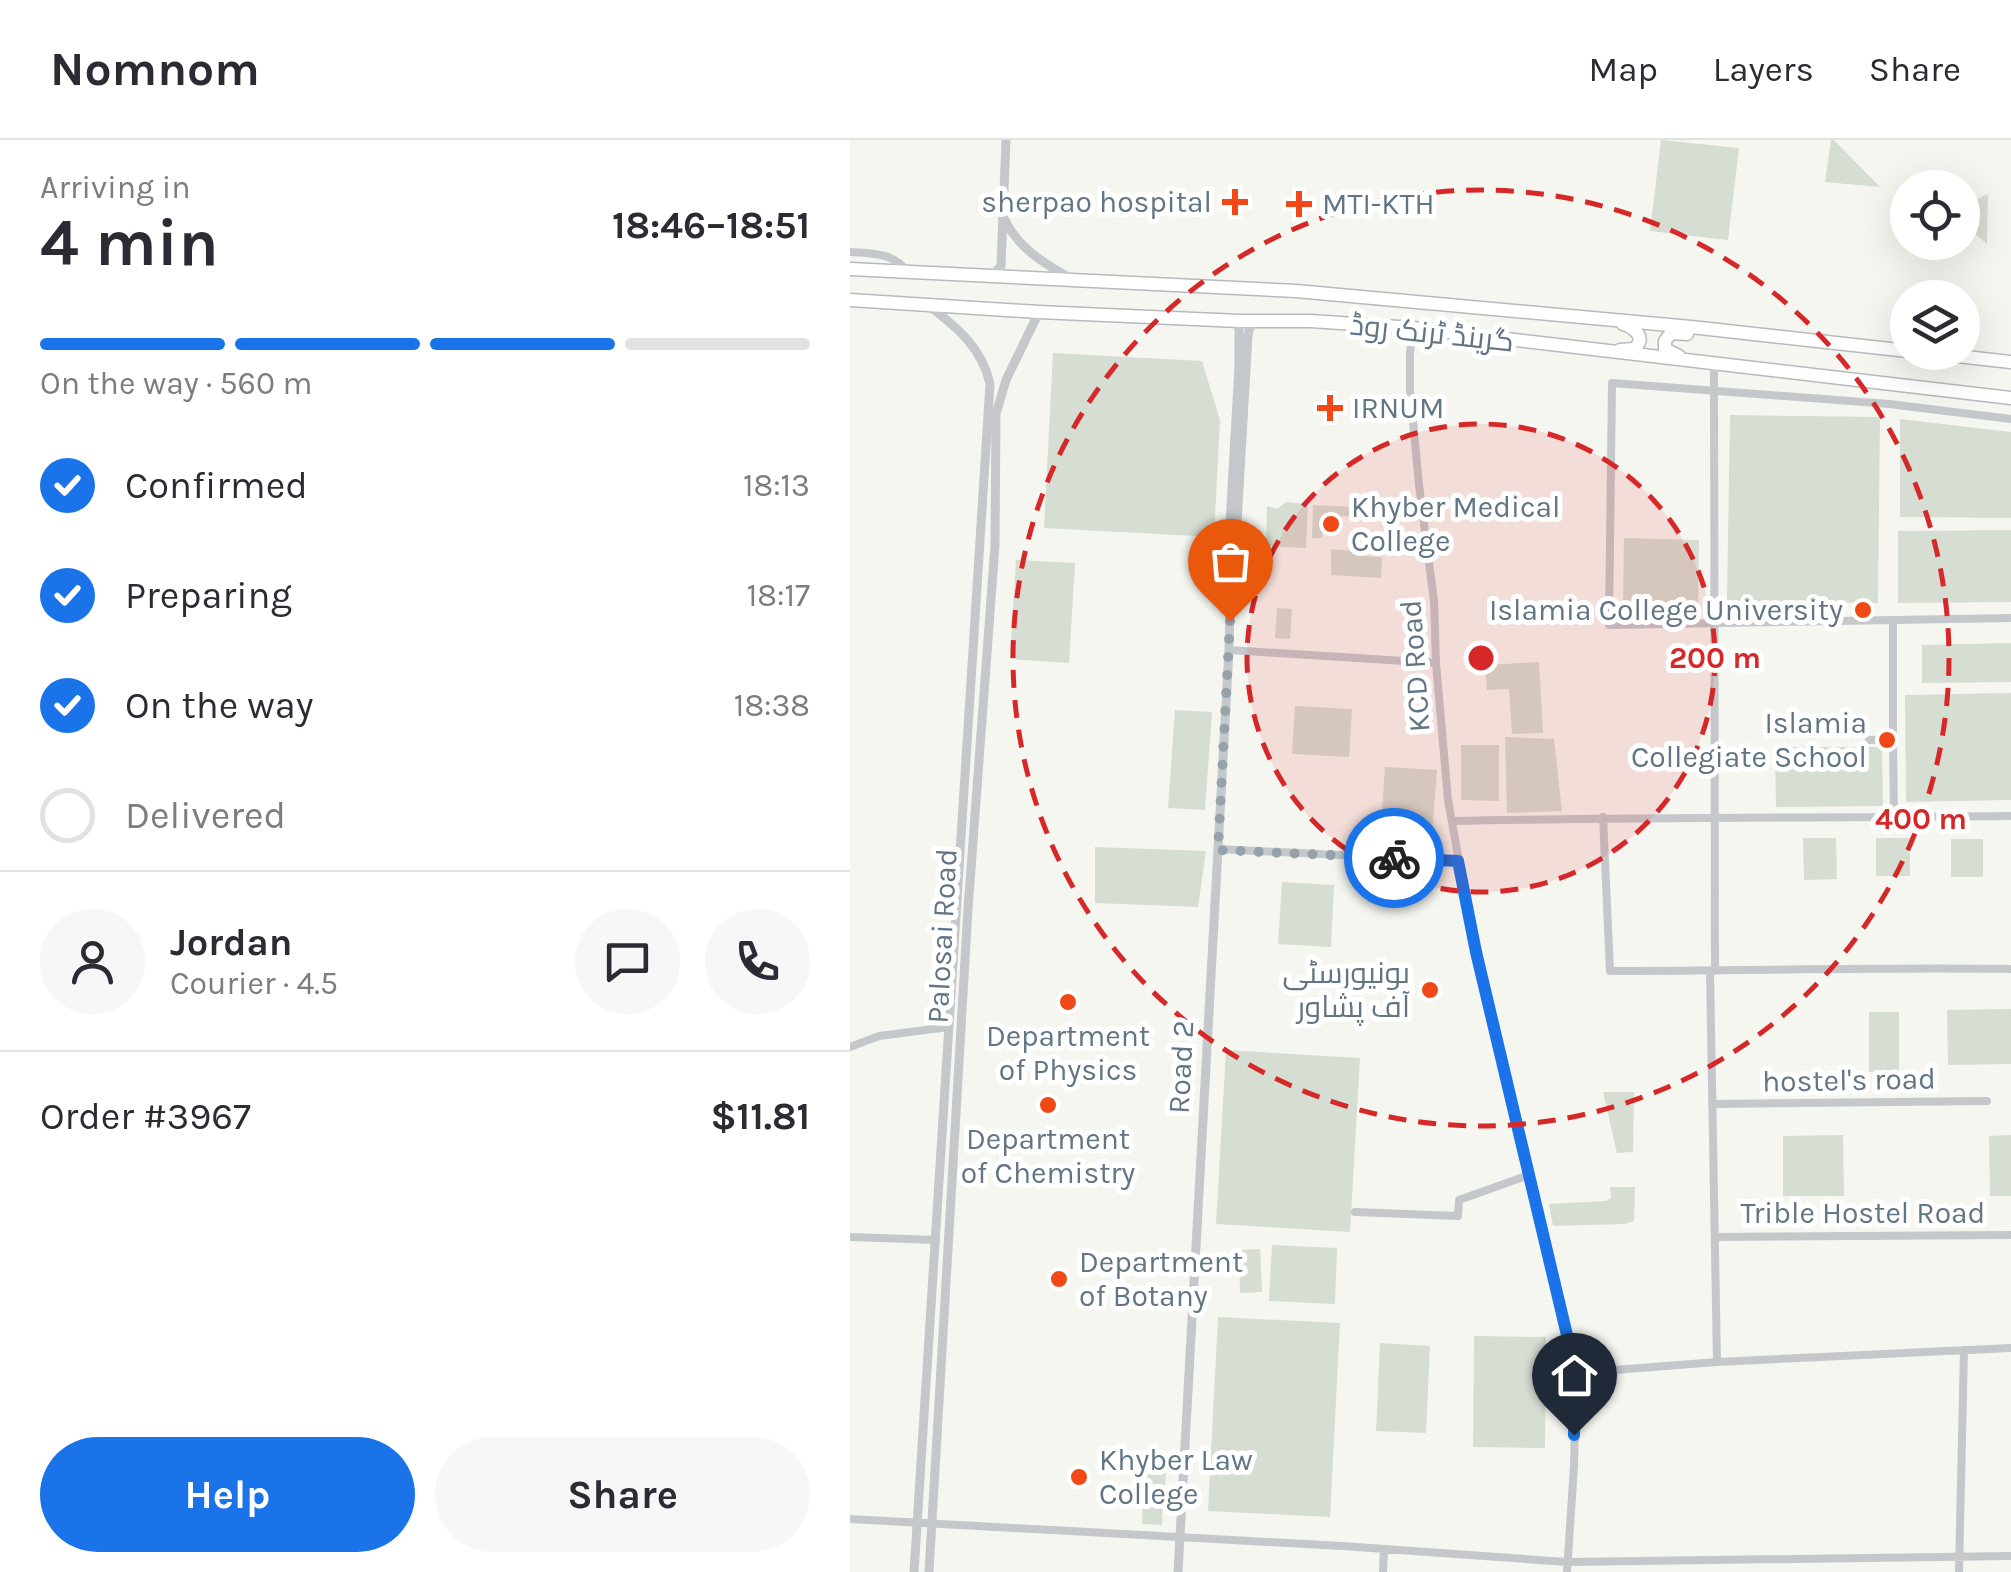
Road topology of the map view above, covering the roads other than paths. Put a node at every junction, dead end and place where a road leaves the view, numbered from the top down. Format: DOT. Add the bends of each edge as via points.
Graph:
graph roads {
  1 [pos="1006,140"];
  2 [pos="1002,216"];
  3 [pos="850,252"];
  4 [pos="850,269"];
  5 [pos="908,272"];
  6 [pos="993,276"];
  7 [pos="1071,279"];
  8 [pos="850,300"];
  9 [pos="929,306"];
  10 [pos="1039,312"];
  11 [pos="1581,317"];
  12 [pos="1246,321"];
  13 [pos="1413,328"];
  14 [pos="1757,333"];
  15 [pos="1890,349"];
  16 [pos="1599,351"];
  17 [pos="1980,359"];
  18 [pos="2011,362"];
  19 [pos="1712,363"];
  20 [pos="1713,390"];
  21 [pos="2011,398"];
  22 [pos="2011,419"];
  23 [pos="990,442"];
  24 [pos="2011,618"];
  25 [pos="1893,620"];
  26 [pos="1714,622"];
  27 [pos="1229,650"];
  28 [pos="1436,663"];
  29 [pos="1893,739"];
  30 [pos="1869,740"];
  31 [pos="2011,816"];
  32 [pos="1894,817"];
  33 [pos="1603,818"];
  34 [pos="1714,819"];
  35 [pos="1452,821"];
  36 [pos="1218,850"];
  37 [pos="1458,861"];
  38 [pos="2011,969"];
  39 [pos="1712,971"];
  40 [pos="948,1027"];
  41 [pos="850,1047"];
  42 [pos="946,1075"];
  43 [pos="959,1076"];
  44 [pos="1987,1101"];
  45 [pos="1712,1104"];
  46 [pos="1528,1175"];
  47 [pos="1355,1212"];
  48 [pos="2011,1235"];
  49 [pos="1716,1237"];
  50 [pos="850,1238"];
  51 [pos="936,1240"];
  52 [pos="949,1242"];
  53 [pos="2011,1348"];
  54 [pos="1964,1350"];
  55 [pos="1717,1362"];
  56 [pos="1576,1373"];
  57 [pos="850,1519"];
  58 [pos="917,1523"];
  59 [pos="932,1525"];
  60 [pos="1180,1538"];
  61 [pos="1384,1549"];
  62 [pos="1960,1555"];
  63 [pos="2011,1556"];
  64 [pos="1766,1560"];
  65 [pos="1567,1567"];
  66 [pos="914,1572"];
  67 [pos="929,1572"];
  68 [pos="1178,1572"];
  69 [pos="1384,1572"];
  70 [pos="1764,1572"];
  71 [pos="1960,1572"];
  1 -- 2 [label="street"];
  2 -- 6 [label="street" via="1001,266"];
  2 -- 7 [label="street" via="1024,248"];
  3 -- 5 [label="street" via="894,259"];
  4 -- 5 [label="highway, گرینڈ ٹرنک روڈ"];
  5 -- 6 [label="highway, گرینڈ ٹرنک روڈ"];
  6 -- 7 [label="highway, گرینڈ ٹرنک روڈ"];
  7 -- 11 [label="highway, گرینڈ ٹرنک روڈ"];
  8 -- 9 [label="highway, گرینڈ ٹرنک روڈ"];
  9 -- 10 [label="highway, گرینڈ ٹرنک روڈ"];
  9 -- 23 [label="street" via="969,340 986,366"];
  10 -- 12 [label="highway, گرینڈ ٹرنک روڈ"];
  10 -- 23 [label="street, Palosai Road" via="1006,380"];
  11 -- 14 [label="highway, گرینڈ ٹرنک روڈ"];
  11 -- 16 [label="highway" via="1627,326 1640,337 1634,349"];
  12 -- 13 [label="highway, گرینڈ ٹرنک روڈ"];
  12 -- 27 [label="street, Road 2"];
  13 -- 16 [label="highway, گرینڈ ٹرنک روڈ"];
  13 -- 28 [label="street, KCD Road" via="1410,389"];
  14 -- 15 [label="highway, گرینڈ ٹرنک روڈ"];
  14 -- 19 [label="highway" via="1666,337 1669,353"];
  16 -- 19 [label="highway, گرینڈ ٹرنک روڈ"];
  17 -- 18 [label="highway"];
  19 -- 20 [label="street"];
  19 -- 21 [label="highway, گرینڈ ٹرنک روڈ"];
  20 -- 22 [label="street"];
  20 -- 26 [label="street"];
  20 -- 26 [label="street" via="1612,383 1609,625"];
  23 -- 40 [label="street"];
  23 -- 43 [label="street, Palosai Road" via="994,545"];
  24 -- 25 [label="street"];
  25 -- 26 [label="street"];
  25 -- 29 [label="street"];
  26 -- 34 [label="street"];
  27 -- 28 [label="street"];
  27 -- 36 [label="street, Road 2"];
  28 -- 35 [label="street, KCD Road"];
  29 -- 30 [label="street"];
  29 -- 32 [label="street"];
  31 -- 32 [label="street"];
  32 -- 34 [label="street"];
  33 -- 34 [label="street"];
  33 -- 35 [label="street"];
  33 -- 39 [label="street" via="1610,971"];
  34 -- 39 [label="street"];
  35 -- 37 [label="street, KCD Road"];
  36 -- 37 [label="street"];
  36 -- 60 [label="street, Road 2"];
  37 -- 46 [label="street, KCD Road"];
  38 -- 39 [label="street"];
  39 -- 45 [label="street"];
  40 -- 41 [label="street"];
  40 -- 42 [label="street"];
  42 -- 43 [label="street"];
  42 -- 51 [label="street"];
  43 -- 52 [label="street, Palosai Road"];
  44 -- 45 [label="street, hostel's road"];
  45 -- 49 [label="street"];
  46 -- 47 [label="street" via="1459,1200 1458,1216"];
  46 -- 56 [label="street, KCD Road"];
  48 -- 49 [label="street, Trible Hostel Road"];
  49 -- 55 [label="street"];
  50 -- 51 [label="street"];
  51 -- 52 [label="street"];
  51 -- 58 [label="street"];
  52 -- 59 [label="street, Palosai Road"];
  53 -- 54 [label="street"];
  54 -- 55 [label="street"];
  54 -- 62 [label="street"];
  55 -- 56 [label="street"];
  56 -- 65 [label="street, KCD Road"];
  57 -- 58 [label="street"];
  58 -- 59 [label="street"];
  58 -- 66 [label="street"];
  59 -- 60 [label="street"];
  59 -- 67 [label="street, Palosai Road"];
  60 -- 61 [label="street"];
  60 -- 68 [label="street, Road 2"];
  61 -- 65 [label="street"];
  61 -- 69 [label="street"];
  62 -- 63 [label="street"];
  62 -- 64 [label="street"];
  62 -- 71 [label="street"];
  64 -- 65 [label="street"];
  64 -- 70 [label="street"];
}
